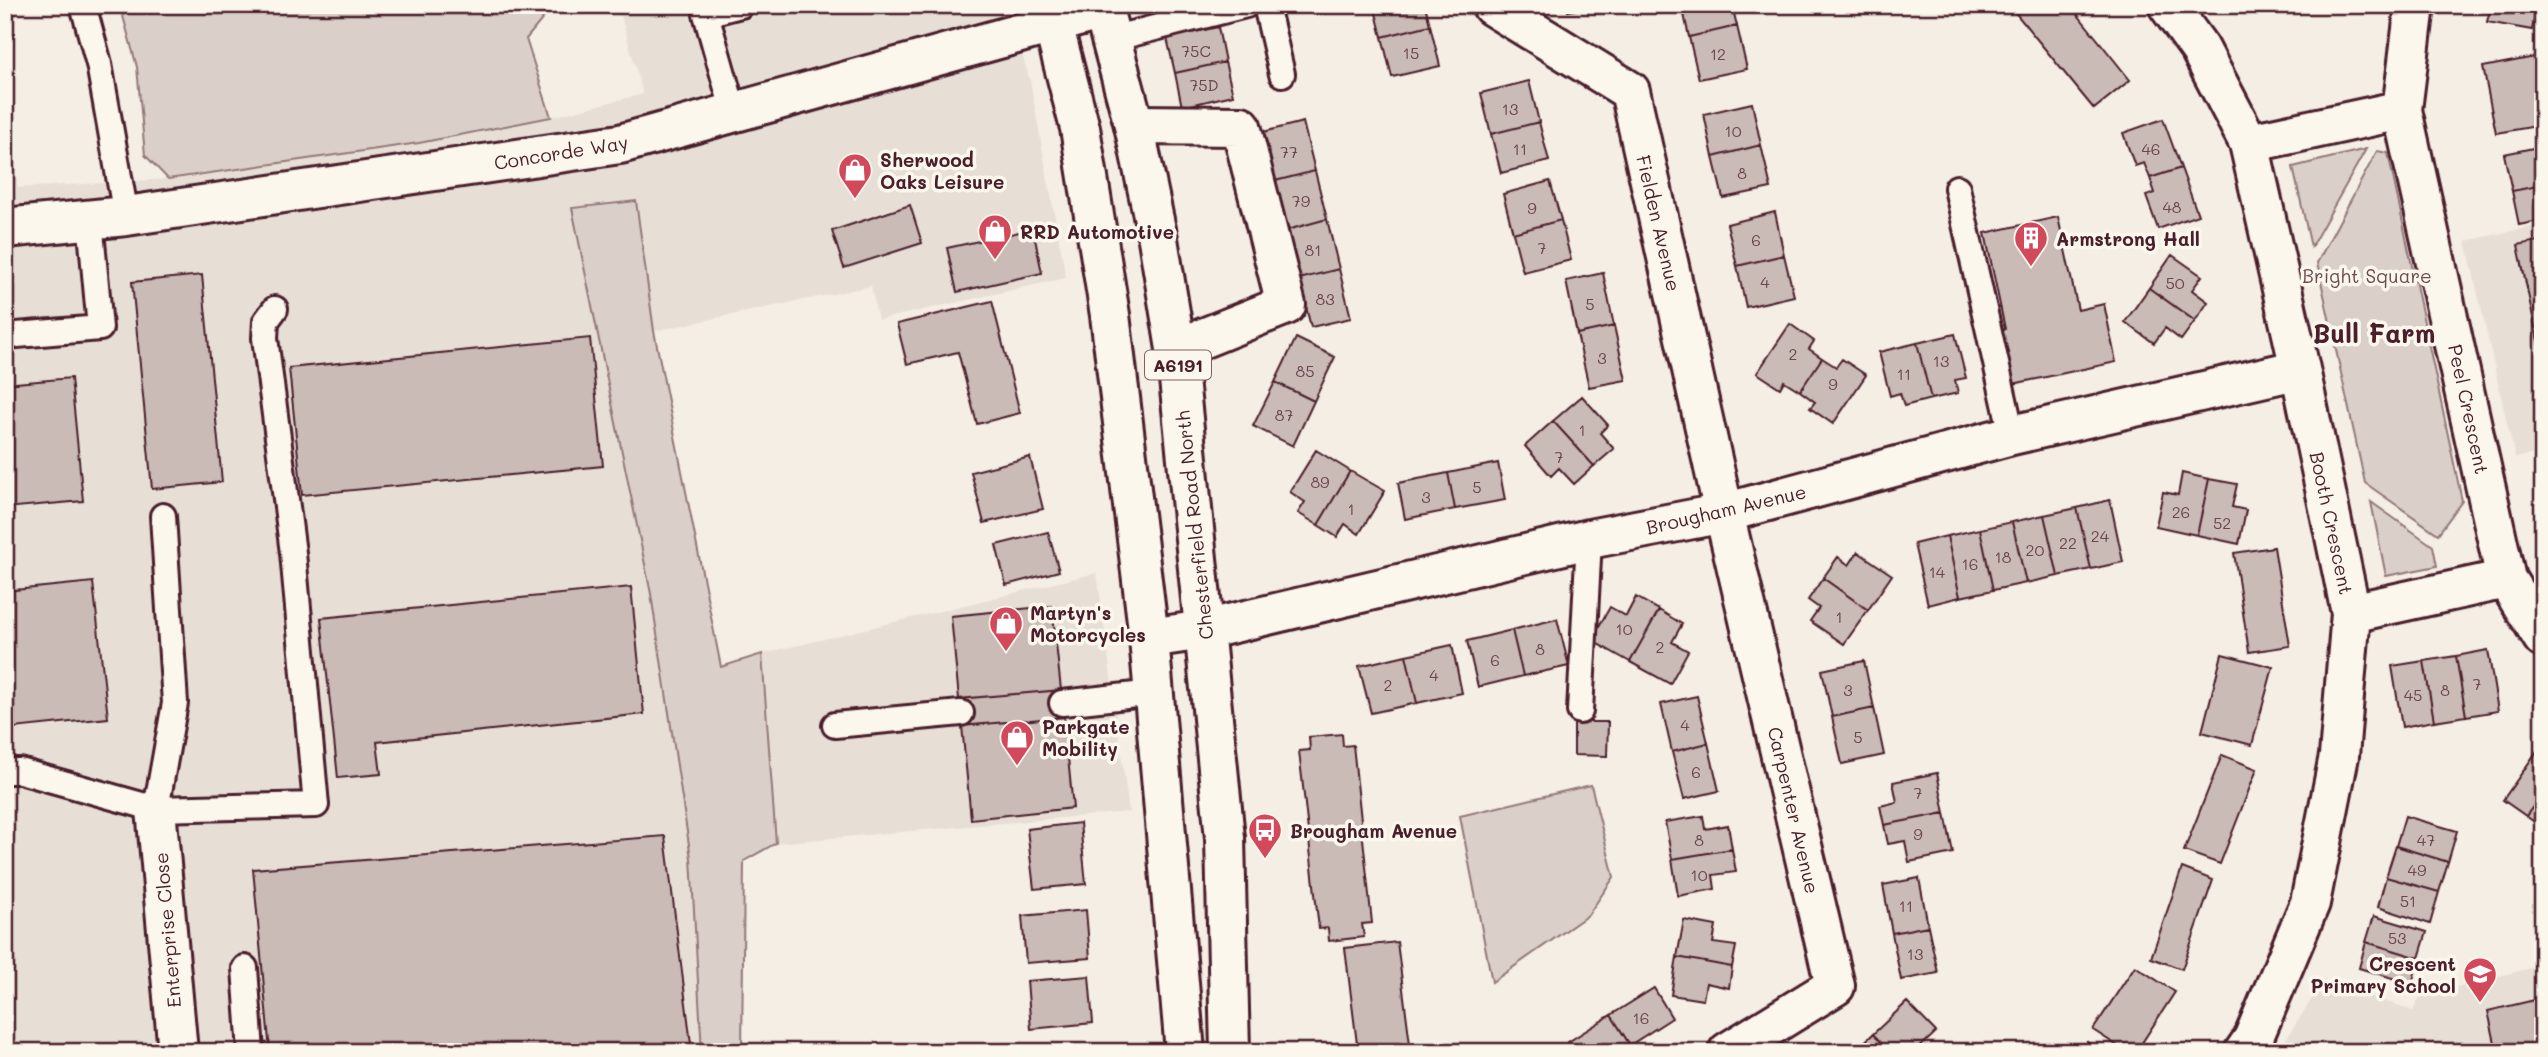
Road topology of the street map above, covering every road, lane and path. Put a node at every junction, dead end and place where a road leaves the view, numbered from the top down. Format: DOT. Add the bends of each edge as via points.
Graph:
graph roads {
  1 [pos="83,5"];
  2 [pos="741,5"];
  3 [pos="1246,5"];
  4 [pos="1266,5"];
  5 [pos="2168,5"];
  6 [pos="2415,5"];
  7 [pos="1492,6"];
  8 [pos="1051,15"];
  9 [pos="1105,18"];
  10 [pos="1282,74"];
  11 [pos="2402,110"];
  12 [pos="734,113"];
  13 [pos="1134,125"];
  14 [pos="2249,143"];
  15 [pos="1957,188"];
  16 [pos="108,218"];
  17 [pos="5,228"];
  18 [pos="275,309"];
  19 [pos="5,336"];
  20 [pos="1176,349"];
  21 [pos="2300,369"];
  22 [pos="2012,435"];
  23 [pos="1724,513"];
  24 [pos="163,516"];
  25 [pos="1590,539"];
  26 [pos="2506,579"];
  27 [pos="2351,613"];
  28 [pos="1204,630"];
  29 [pos="1149,638"];
  30 [pos="2543,638"];
  31 [pos="1154,693"];
  32 [pos="1062,703"];
  33 [pos="1580,711"];
  34 [pos="961,713"];
  35 [pos="835,725"];
  36 [pos="5,771"];
  37 [pos="156,808"];
  38 [pos="244,968"];
  39 [pos="178,1052"];
  40 [pos="251,1052"];
  41 [pos="1185,1052"];
  42 [pos="1230,1052"];
  43 [pos="1728,1052"];
  44 [pos="2244,1052"];
  1 -- 16 [label="lane" via="99,64"];
  2 -- 12 [label="lane" via="706,14"];
  3 -- 9 [label="lane"];
  4 -- 10 [label="lane"];
  5 -- 14 [label="street, Booth Crescent" via="2200,49"];
  6 -- 11 [label="street, Peel Crescent"];
  7 -- 23 [label="street, Fielden Avenue" via="1630,91"];
  8 -- 9 [label="street, Concorde Way"];
  8 -- 12 [label="street, Concorde Way"];
  8 -- 29 [label="street, A6191" via="1080,128 1110,315"];
  9 -- 13 [label="street, Chesterfield Road North / A6191"];
  11 -- 14 [label="street"];
  11 -- 26 [label="street, Peel Crescent"];
  12 -- 16 [label="street, Concorde Way" via="620,144"];
  13 -- 20 [label="street, Chesterfield Road North / A6191"];
  13 -- 20 [label="street" via="1241,126 1286,305"];
  14 -- 21 [label="street, Booth Crescent"];
  15 -- 22 [label="lane"];
  16 -- 17 [label="street, Concorde Way"];
  16 -- 19 [label="lane" via="100,328"];
  18 -- 37 [label="lane" via="266,321 265,338 293,553 316,805"];
  20 -- 28 [label="street, Chesterfield Road North / A6191"];
  21 -- 22 [label="street, Brougham Avenue"];
  21 -- 27 [label="street, Booth Crescent"];
  22 -- 23 [label="street, Brougham Avenue"];
  23 -- 25 [label="street, Brougham Avenue"];
  23 -- 43 [label="street, Carpenter Avenue" via="1835,986"];
  24 -- 37 [label="lane" via="174,703"];
  25 -- 28 [label="street, Brougham Avenue"];
  25 -- 33 [label="lane"];
  26 -- 27 [label="street"];
  26 -- 30 [label="street, Peel Crescent"];
  27 -- 44 [label="street, Booth Crescent" via="2339,756 2310,903"];
  28 -- 29 [label="street, Brougham Avenue"];
  28 -- 42 [label="street, Chesterfield Road North / A6191" via="1225,838"];
  29 -- 31 [label="street, A6191"];
  31 -- 32 [label="lane"];
  31 -- 41 [label="street, A6191"];
  34 -- 35 [label="lane"];
  36 -- 37 [label="lane" via="20,771"];
  37 -- 39 [label="street, Enterprise Close"];
  38 -- 40 [label="lane"];
}
